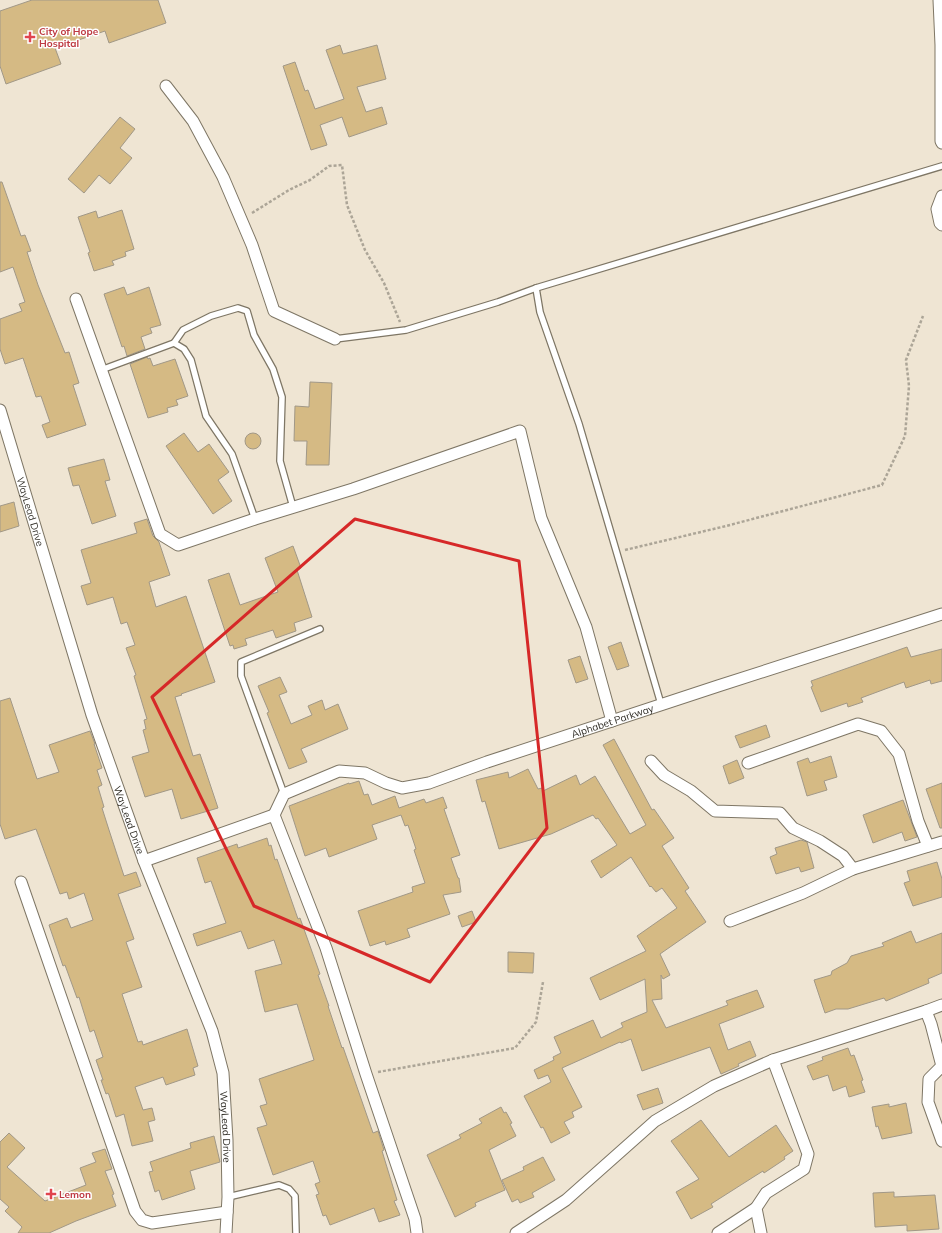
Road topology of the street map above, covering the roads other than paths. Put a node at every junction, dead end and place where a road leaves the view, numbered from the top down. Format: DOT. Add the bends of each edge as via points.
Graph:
graph roads {
  1 [pos="939,0"];
  2 [pos="166,86"];
  3 [pos="942,143"];
  4 [pos="942,166"];
  5 [pos="942,196"];
  6 [pos="942,225"];
  7 [pos="536,288"];
  8 [pos="76,299"];
  9 [pos="335,339"];
  10 [pos="174,343"];
  11 [pos="101,370"];
  12 [pos="0,410"];
  13 [pos="293,507"];
  14 [pos="255,518"];
  15 [pos="942,614"];
  16 [pos="320,628"];
  17 [pos="661,704"];
  18 [pos="612,721"];
  19 [pos="651,761"];
  20 [pos="748,763"];
  21 [pos="284,794"];
  22 [pos="274,815"];
  23 [pos="942,842"];
  24 [pos="928,846"];
  25 [pos="144,861"];
  26 [pos="853,869"];
  27 [pos="21,882"];
  28 [pos="730,921"];
  29 [pos="942,1005"];
  30 [pos="926,1011"];
  31 [pos="773,1060"];
  32 [pos="942,1066"];
  33 [pos="942,1141"];
  34 [pos="228,1197"];
  35 [pos="756,1208"];
  36 [pos="227,1212"];
  37 [pos="226,1233"];
  38 [pos="296,1233"];
  39 [pos="417,1233"];
  40 [pos="516,1233"];
  41 [pos="718,1233"];
  42 [pos="761,1233"];
  1 -- 3 [label="street"];
  2 -- 9 [label="street" via="193,120 223,177 252,245 274,311"];
  4 -- 7 [label="lane"];
  5 -- 6 [label="street" via="937,209"];
  7 -- 9 [label="lane" via="406,330"];
  7 -- 17 [label="lane" via="540,312 579,424"];
  8 -- 11 [label="street"];
  10 -- 11 [label="lane"];
  10 -- 13 [label="lane" via="183,330 210,316 238,308 247,311 254,335 273,369 282,396 280,461"];
  10 -- 14 [label="lane" via="184,348 191,360 206,416 232,454"];
  11 -- 14 [label="street" via="160,534 178,545"];
  12 -- 25 [label="street, WayLead Drive" via="92,715"];
  13 -- 14 [label="street"];
  13 -- 18 [label="street" via="520,431 541,518 586,627"];
  15 -- 17 [label="street, Alphabet Parkway"];
  16 -- 21 [label="lane" via="241,662 241,676"];
  17 -- 18 [label="street, Alphabet Parkway"];
  18 -- 21 [label="street, Alphabet Parkway" via="429,783 402,788 365,773 339,771"];
  19 -- 26 [label="street" via="664,775 691,791 715,811 780,813 793,828 843,856"];
  20 -- 24 [label="street" via="858,724 881,730 899,754 918,821"];
  21 -- 22 [label="street"];
  22 -- 25 [label="street"];
  22 -- 39 [label="street" via="326,948 415,1219"];
  23 -- 24 [label="street"];
  24 -- 26 [label="street"];
  25 -- 34 [label="street, WayLead Drive" via="212,1031 223,1073 228,1140"];
  26 -- 28 [label="street" via="803,893"];
  27 -- 36 [label="street" via="135,1211 142,1220 152,1223"];
  29 -- 30 [label="street"];
  30 -- 31 [label="street"];
  30 -- 32 [label="street"];
  31 -- 35 [label="street" via="808,1154 804,1169 766,1193"];
  31 -- 40 [label="street" via="714,1086 655,1121 566,1200"];
  32 -- 33 [label="street" via="929,1079 928,1102"];
  34 -- 36 [label="street, WayLead Drive"];
  34 -- 38 [label="lane" via="278,1185 289,1189 296,1196"];
  35 -- 41 [label="street"];
  35 -- 42 [label="street"];
  36 -- 37 [label="street, WayLead Drive"];
}
